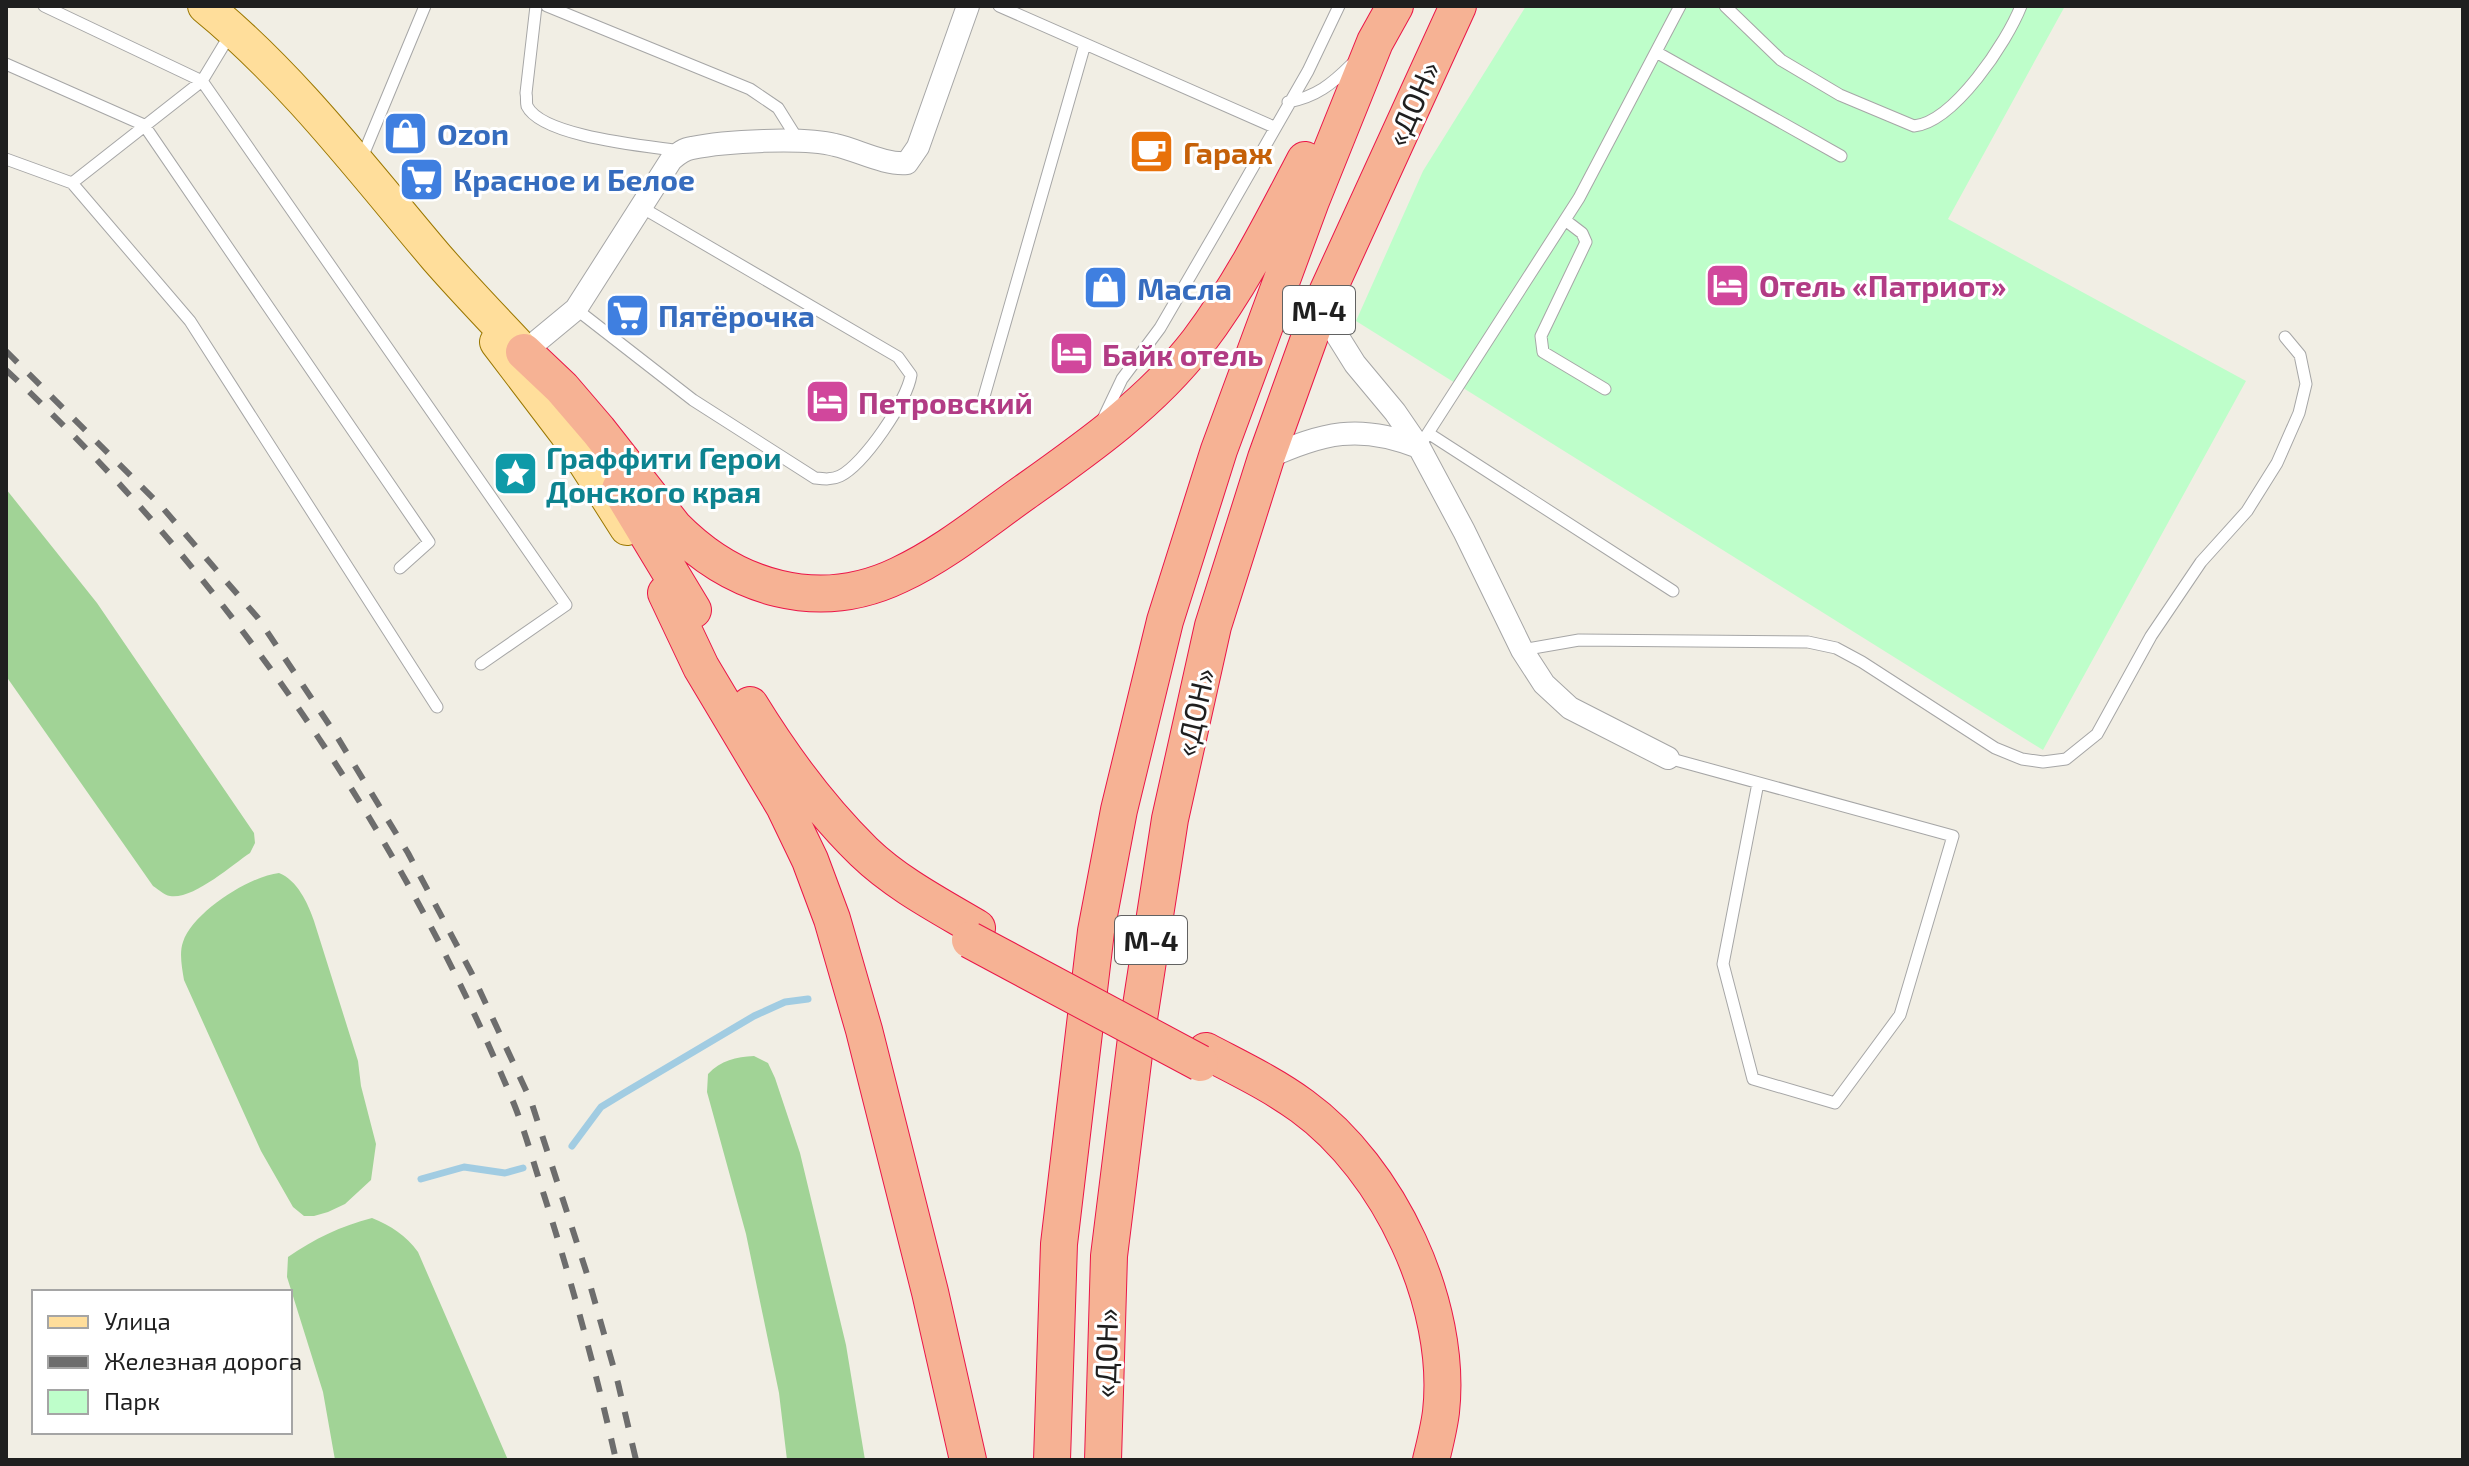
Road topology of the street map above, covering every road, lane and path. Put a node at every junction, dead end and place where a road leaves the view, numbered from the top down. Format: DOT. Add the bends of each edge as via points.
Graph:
graph roads {
  1 [pos="44,6"];
  2 [pos="205,6"];
  3 [pos="425,6"];
  4 [pos="536,6"];
  5 [pos="547,6"];
  6 [pos="968,6"];
  7 [pos="999,6"];
  8 [pos="1339,6"];
  9 [pos="1395,6"];
  10 [pos="1458,6"];
  11 [pos="1680,6"];
  12 [pos="1725,6"];
  13 [pos="2021,6"];
  14 [pos="233,29"];
  15 [pos="1375,42"];
  16 [pos="1085,44"];
  17 [pos="1656,52"];
  18 [pos="6,64"];
  19 [pos="202,81"];
  20 [pos="1288,102"];
  21 [pos="144,125"];
  22 [pos="1274,127"];
  23 [pos="798,140"];
  24 [pos="681,151"];
  25 [pos="1841,156"];
  26 [pos="6,159"];
  27 [pos="360,164"];
  28 [pos="72,183"];
  29 [pos="641,207"];
  30 [pos="1565,220"];
  31 [pos="1320,308"];
  32 [pos="576,309"];
  33 [pos="2285,337"];
  34 [pos="518,356"];
  35 [pos="1605,389"];
  36 [pos="983,400"];
  37 [pos="1423,440"];
  38 [pos="1094,442"];
  39 [pos="1266,458"];
  40 [pos="400,568"];
  41 [pos="1673,591"];
  42 [pos="666,593"];
  43 [pos="1522,650"];
  44 [pos="481,664"];
  45 [pos="437,707"];
  46 [pos="1668,758"];
  47 [pos="1758,783"];
  48 [pos="973,934"];
  49 [pos="1203,1057"];
  50 [pos="968,1460"];
  51 [pos="1052,1460"];
  52 [pos="1103,1460"];
  53 [pos="1413,1460"];
  54 [pos="1431,1460"];
  1 -- 19 [label="lane"];
  2 -- 14 [label="main road"];
  3 -- 27 [label="lane"];
  4 -- 24 [label="lane" via="527,106 554,126 591,138"];
  5 -- 23 [label="lane" via="750,89 778,108"];
  6 -- 23 [label="street" via="918,147 907,163"];
  7 -- 16 [label="lane"];
  8 -- 20 [label="lane"];
  9 -- 15 [label="highway, «ДОН» / М-4"];
  10 -- 31 [label="highway, «ДОН» / М-4"];
  11 -- 17 [label="lane"];
  12 -- 13 [label="lane" via="1781,60 1840,95 1914,126 1936,120 1955,103"];
  14 -- 19 [label="lane"];
  14 -- 27 [label="main road"];
  15 -- 20 [label="lane" via="1329,87"];
  15 -- 38 [label="highway" via="1335,103 1254,258 1197,343 1154,392"];
  15 -- 51 [label="highway, «ДОН» / М-4" via="1219,450 1165,621 1119,810 1096,931 1059,1244"];
  16 -- 22 [label="lane"];
  16 -- 36 [label="lane"];
  17 -- 25 [label="lane"];
  17 -- 30 [label="lane"];
  18 -- 21 [label="lane"];
  19 -- 21 [label="lane"];
  19 -- 44 [label="lane" via="566,605"];
  20 -- 22 [label="lane"];
  21 -- 28 [label="lane"];
  21 -- 40 [label="lane" via="429,542"];
  22 -- 38 [label="lane" via="1178,299 1122,379"];
  23 -- 24 [label="street"];
  24 -- 29 [label="street"];
  26 -- 28 [label="lane"];
  27 -- 34 [label="main road"];
  28 -- 45 [label="lane" via="190,321"];
  29 -- 32 [label="street"];
  29 -- 32 [label="lane" via="898,357 911,375 895,414 848,471 838,478 815,478 693,400"];
  30 -- 35 [label="lane" via="1586,242 1541,336 1543,352"];
  30 -- 37 [label="lane"];
  31 -- 37 [label="street" via="1355,364"];
  31 -- 39 [label="highway, «ДОН» / М-4"];
  32 -- 34 [label="street"];
  33 -- 43 [label="lane" via="2300,355 2306,384 2277,463 2247,511 2201,562 2151,636 2097,734 2066,759 2022,759 1995,748 1862,662 1836,648 1808,642 1579,640"];
  34 -- 38 [label="highway" via="562,388 693,547 721,567 777,591 826,594 900,575"];
  34 -- 42 [label="main road"];
  34 -- 48 [label="highway" via="617,484 758,717 811,793 865,853"];
  37 -- 39 [label="street" via="1354,432"];
  37 -- 41 [label="lane"];
  37 -- 43 [label="street"];
  39 -- 52 [label="highway, «ДОН» / М-4" via="1213,626 1170,819 1109,1256"];
  42 -- 48 [label="highway" via="801,800 855,865 893,894"];
  42 -- 50 [label="highway" via="701,667 784,806 832,919"];
  43 -- 46 [label="street" via="1544,684 1570,708"];
  46 -- 47 [label="lane"];
  47 -- 47 [label="lane" via="1953,836 1900,1015 1835,1103 1753,1079 1723,964"];
  48 -- 49 [label="highway"];
  49 -- 53 [label="highway" via="1317,1139 1380,1221 1404,1275 1422,1360 1422,1409"];
  49 -- 54 [label="highway" via="1304,1107 1353,1154 1394,1213 1420,1270 1440,1356 1441,1410"];
}
